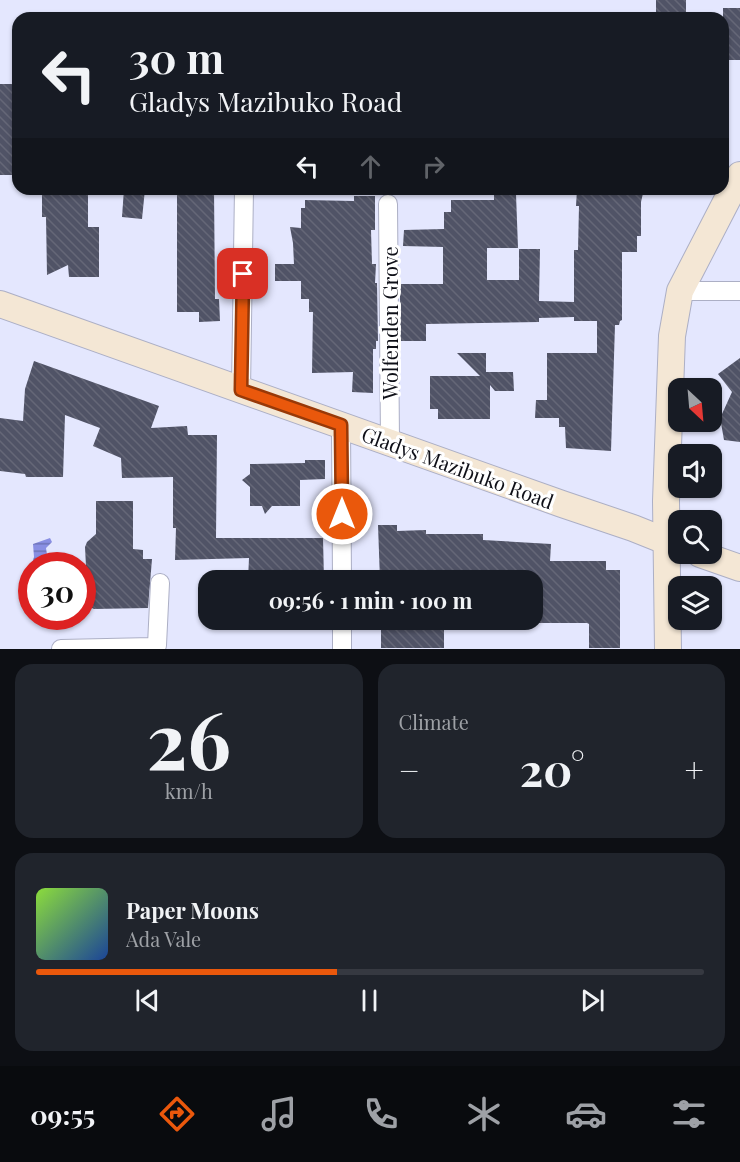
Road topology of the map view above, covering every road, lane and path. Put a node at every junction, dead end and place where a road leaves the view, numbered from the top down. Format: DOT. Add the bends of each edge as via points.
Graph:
graph roads {
  1 [pos="740,176"];
  2 [pos="244,195"];
  3 [pos="388,204"];
  4 [pos="680,291"];
  5 [pos="740,291"];
  6 [pos="0,304"];
  7 [pos="241,390"];
  8 [pos="341,425"];
  9 [pos="390,442"];
  10 [pos="668,513"];
  11 [pos="668,542"];
  12 [pos="722,562"];
  13 [pos="672,564"];
  14 [pos="740,568"];
  15 [pos="342,570"];
  16 [pos="160,583"];
  17 [pos="342,630"];
  18 [pos="61,649"];
  19 [pos="342,649"];
  20 [pos="668,649"];
  1 -- 4 [label="street"];
  2 -- 7 [label="street"];
  3 -- 9 [label="street, Wolfenden Grove"];
  4 -- 5 [label="street"];
  4 -- 10 [label="street" via="672,336"];
  6 -- 7 [label="street, Gladys Mazibuko Road"];
  7 -- 8 [label="street, Gladys Mazibuko Road"];
  8 -- 9 [label="street, Gladys Mazibuko Road"];
  8 -- 15 [label="street"];
  9 -- 11 [label="street, Gladys Mazibuko Road"];
  12 -- 14 [label="street"];
  13 -- 20 [label="street"];
  16 -- 18 [label="street" via="157,645"];
  17 -- 19 [label="street"];
}
